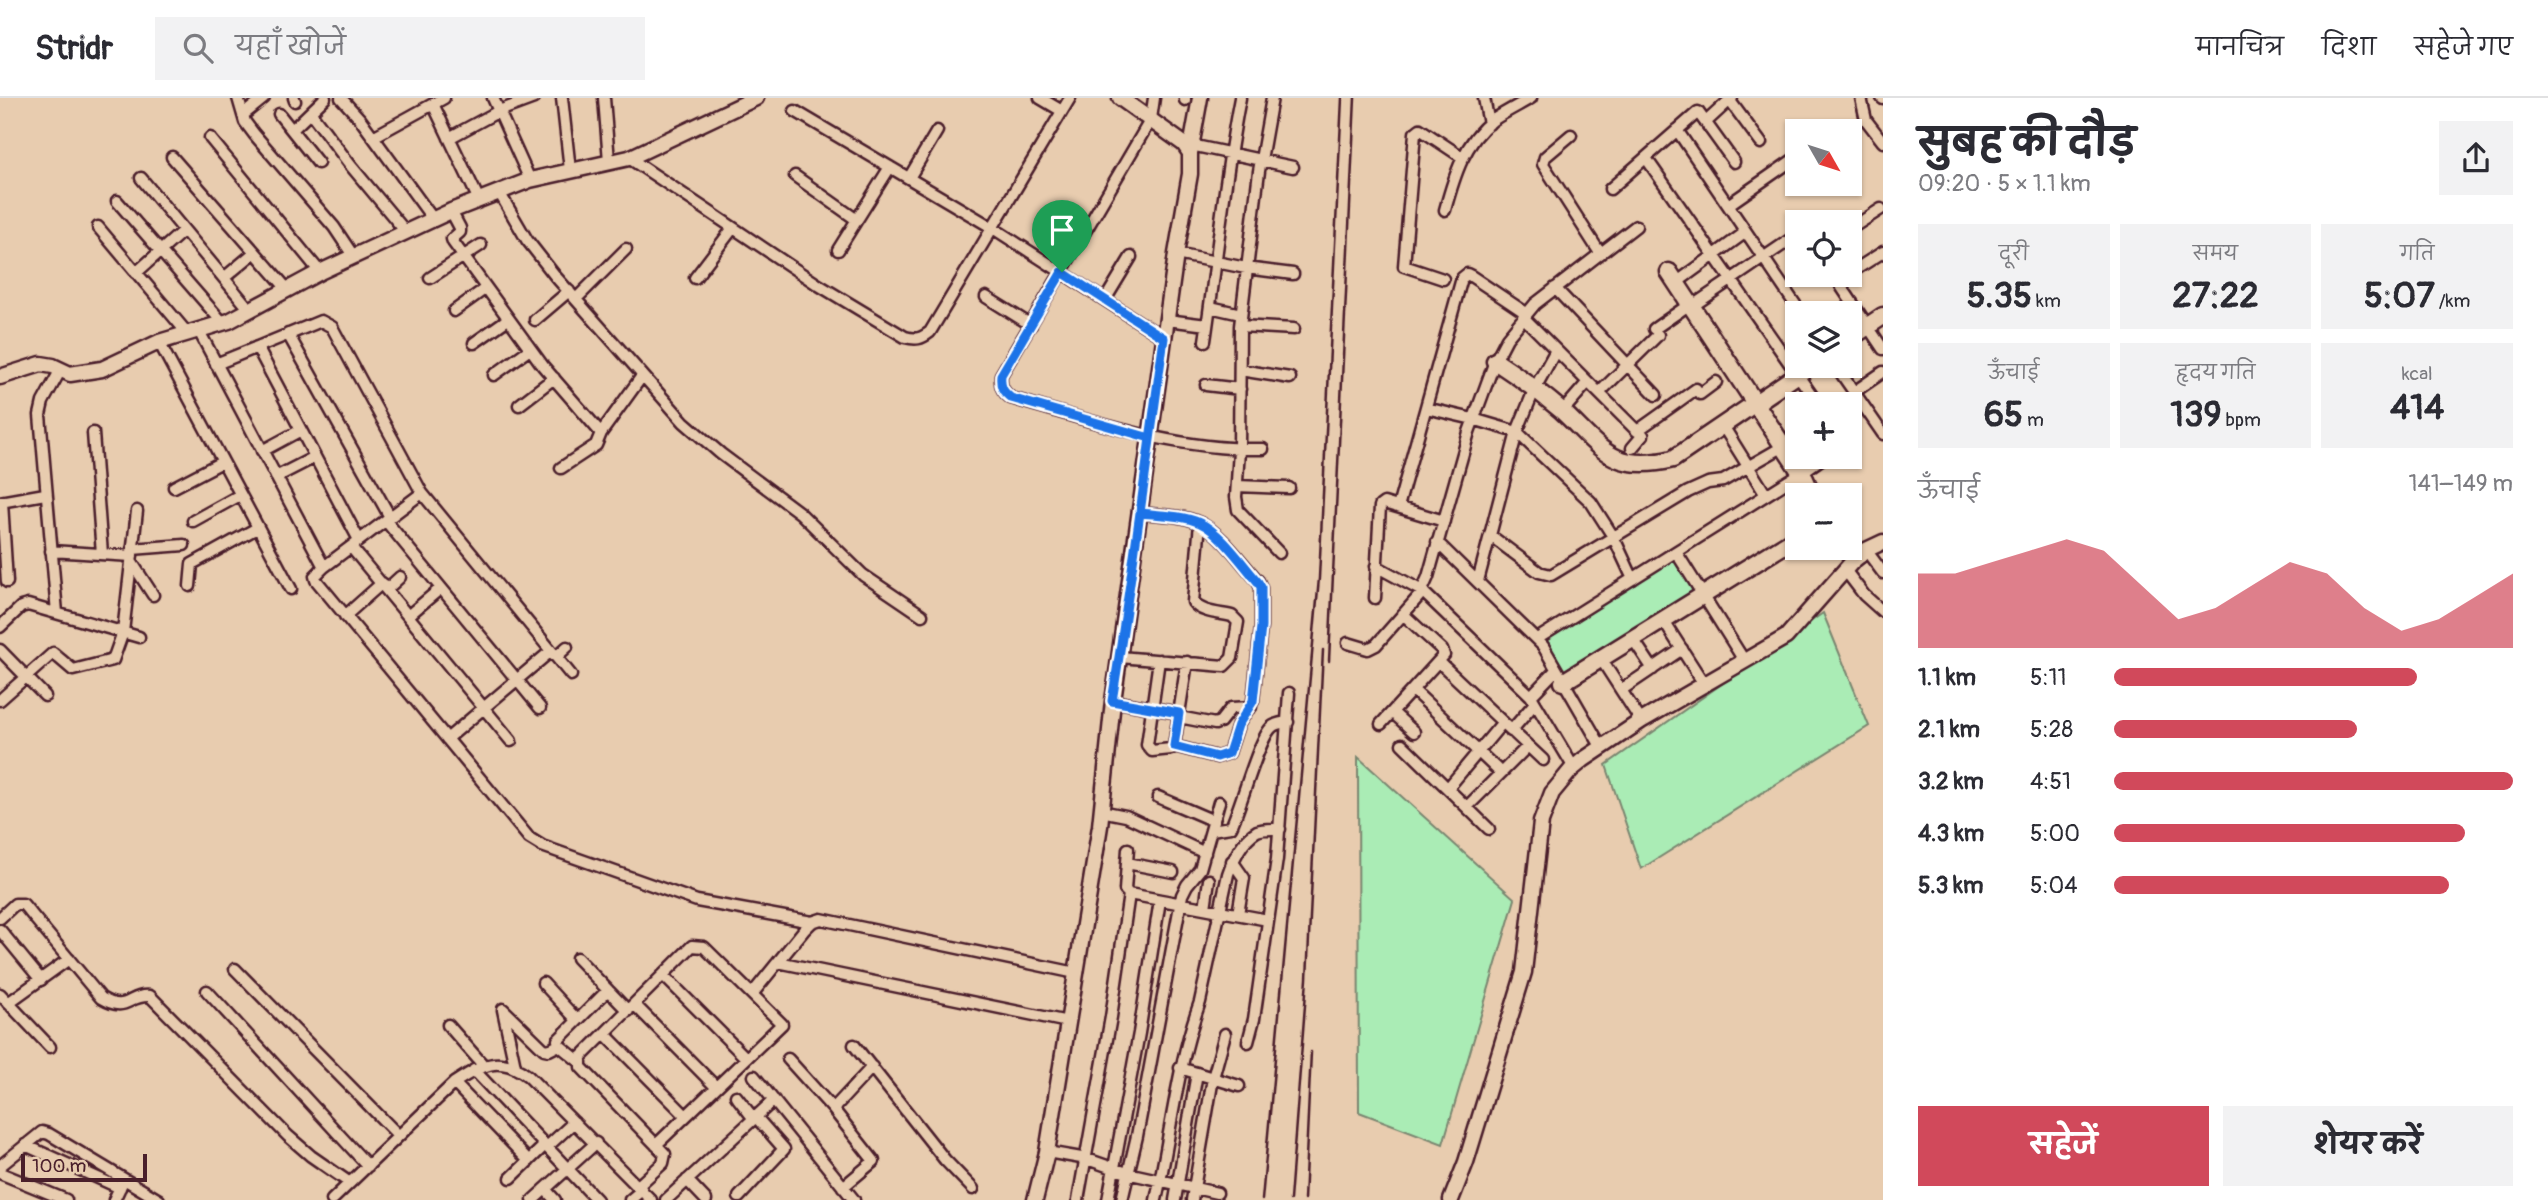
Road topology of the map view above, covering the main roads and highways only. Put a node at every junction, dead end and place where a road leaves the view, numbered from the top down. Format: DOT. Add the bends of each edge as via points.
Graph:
graph roads {
  1 [pos="756,98"];
  2 [pos="1120,98"];
  3 [pos="1200,98"];
  4 [pos="1187,99"];
  5 [pos="1188,143"];
  6 [pos="1672,278"];
  7 [pos="1883,316"];
  8 [pos="1862,330"];
  9 [pos="1495,361"];
  10 [pos="0,377"];
  11 [pos="1792,378"];
  12 [pos="1755,403"];
  13 [pos="1806,483"];
  14 [pos="1883,542"];
  15 [pos="1785,544"];
  16 [pos="1862,549"];
  17 [pos="1852,560"];
  18 [pos="1560,676"];
  19 [pos="1035,1200"];
  20 [pos="1451,1200"];
  1 -- 10 [label="main road" via="629,158 530,180 451,211 320,272 251,311 159,342 102,369 70,374 41,364"];
  2 -- 5 [label="main road"];
  3 -- 5 [label="main road"];
  4 -- 5 [label="main road"];
  5 -- 19 [label="main road" via="1190,174 1112,701 1101,811 1047,1152"];
  6 -- 12 [label="main road"];
  7 -- 8 [label="main road"];
  9 -- 12 [label="main road" via="1535,388 1599,449 1634,463 1673,459"];
  11 -- 12 [label="main road"];
  12 -- 13 [label="main road"];
  14 -- 16 [label="main road"];
  15 -- 18 [label="main road" via="1601,659"];
  17 -- 20 [label="main road" via="1786,637 1641,721 1574,768 1552,793 1539,835 1524,972"];
}
